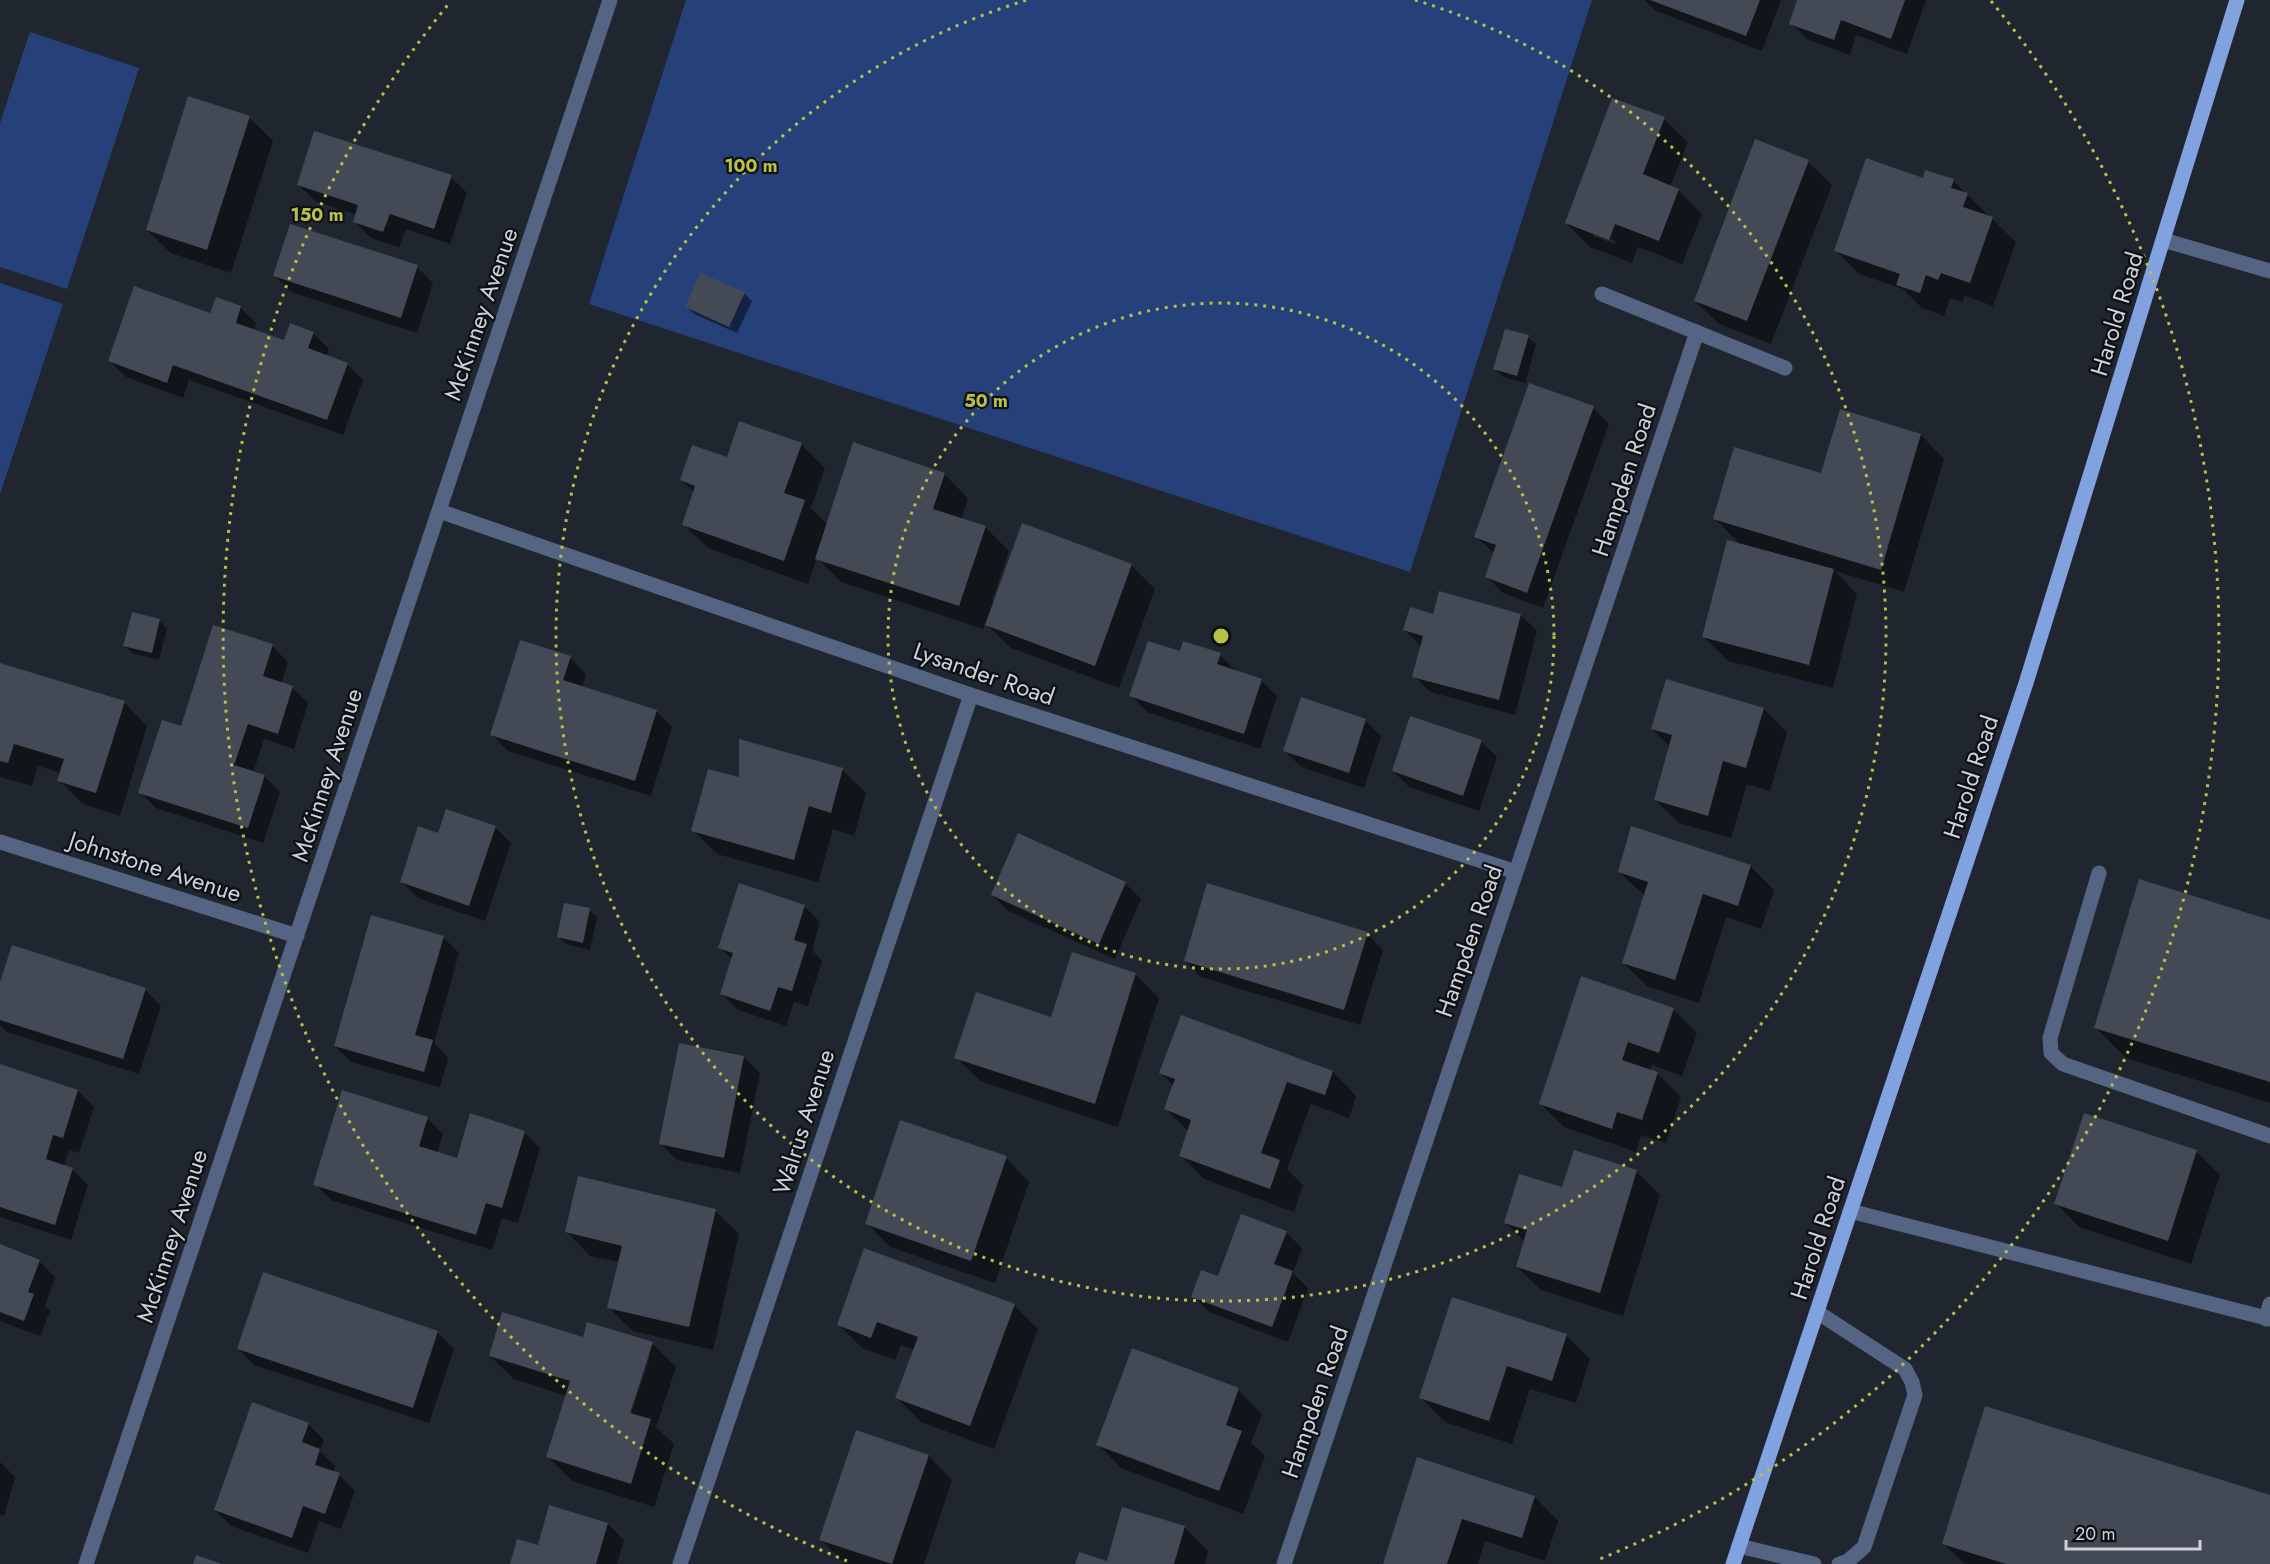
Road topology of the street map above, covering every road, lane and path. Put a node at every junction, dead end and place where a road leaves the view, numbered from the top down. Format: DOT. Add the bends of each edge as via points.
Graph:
graph roads {
  1 [pos="610,0"];
  2 [pos="2237,0"];
  3 [pos="2163,240"];
  4 [pos="2270,271"];
  5 [pos="1602,294"];
  6 [pos="1697,332"];
  7 [pos="1785,368"];
  8 [pos="439,511"];
  9 [pos="971,695"];
  10 [pos="0,842"];
  11 [pos="1516,872"];
  12 [pos="2099,873"];
  13 [pos="297,936"];
  14 [pos="2270,1136"];
  15 [pos="1851,1211"];
  16 [pos="2270,1304"];
  17 [pos="1817,1312"];
  18 [pos="2268,1319"];
  19 [pos="1739,1546"];
  20 [pos="86,1564"];
  21 [pos="680,1564"];
  22 [pos="1284,1564"];
  23 [pos="1733,1564"];
  24 [pos="1814,1564"];
  25 [pos="1839,1564"];
  1 -- 8 [label="street, McKinney Avenue"];
  2 -- 3 [label="main road, Harold Road"];
  3 -- 4 [label="street"];
  3 -- 15 [label="main road, Harold Road" via="2026,683"];
  5 -- 6 [label="street"];
  6 -- 7 [label="street"];
  6 -- 11 [label="street, Hampden Road"];
  8 -- 9 [label="street, Lysander Road"];
  8 -- 13 [label="street, McKinney Avenue"];
  9 -- 11 [label="street, Lysander Road"];
  9 -- 21 [label="street, Walrus Avenue"];
  10 -- 13 [label="street, Johnstone Avenue"];
  11 -- 22 [label="street, Hampden Road"];
  12 -- 14 [label="street" via="2050,1038 2051,1053 2063,1064"];
  13 -- 20 [label="street, McKinney Avenue"];
  15 -- 17 [label="main road, Harold Road"];
  15 -- 18 [label="street"];
  16 -- 18 [label="street"];
  17 -- 19 [label="main road, Harold Road"];
  17 -- 25 [label="street" via="1905,1369 1915,1395 1864,1547"];
  19 -- 23 [label="main road, Harold Road"];
  19 -- 24 [label="street"];
}
